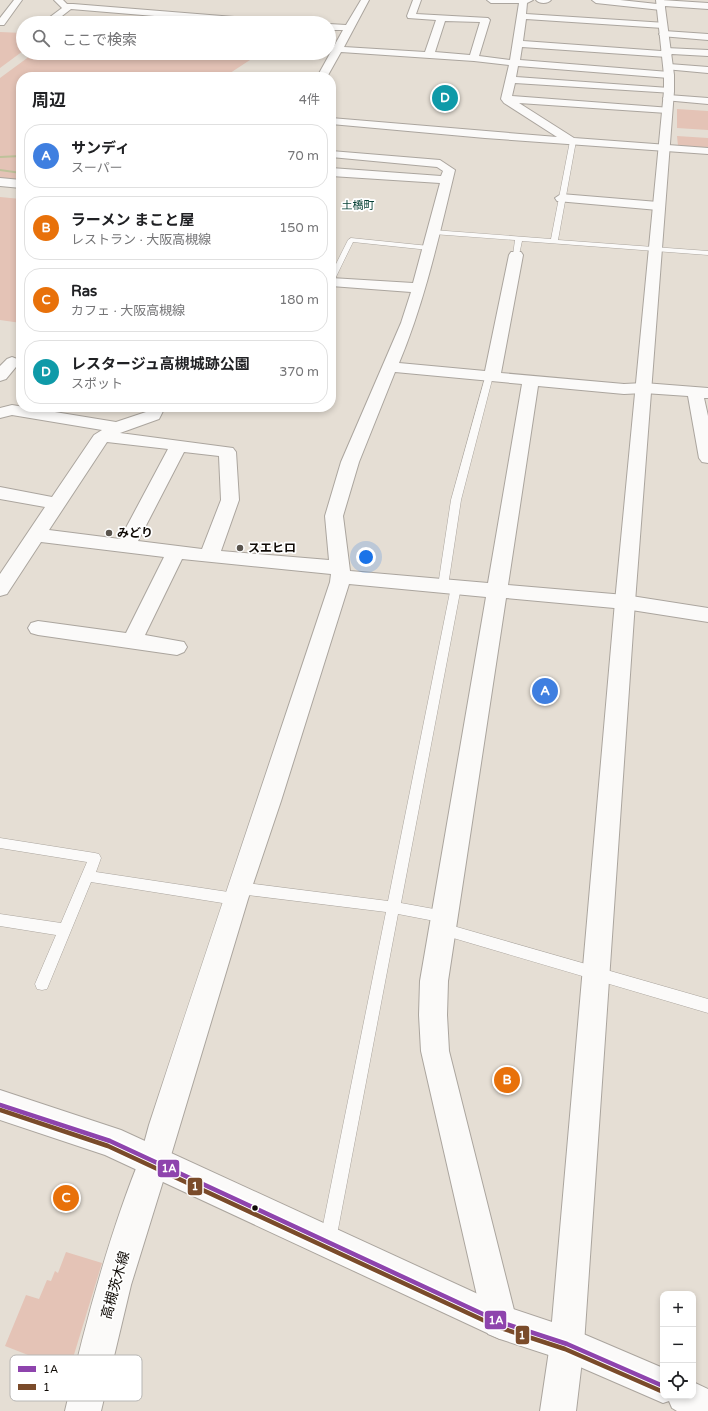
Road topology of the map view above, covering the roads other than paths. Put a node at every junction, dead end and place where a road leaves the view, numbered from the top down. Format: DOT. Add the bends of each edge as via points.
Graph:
graph roads {
  1 [pos="18,0"];
  2 [pos="58,0"];
  3 [pos="366,0"];
  4 [pos="418,0"];
  5 [pos="491,0"];
  6 [pos="523,0"];
  7 [pos="540,0"];
  8 [pos="547,0"];
  9 [pos="596,0"];
  10 [pos="600,0"];
  11 [pos="708,6"];
  12 [pos="69,7"];
  13 [pos="224,8"];
  14 [pos="110,11"];
  15 [pos="57,16"];
  16 [pos="104,16"];
  17 [pos="164,16"];
  18 [pos="221,16"];
  19 [pos="522,16"];
  20 [pos="441,18"];
  21 [pos="16,21"];
  22 [pos="336,27"];
  23 [pos="350,28"];
  24 [pos="708,37"];
  25 [pos="519,44"];
  26 [pos="665,46"];
  27 [pos="338,49"];
  28 [pos="336,52"];
  29 [pos="708,54"];
  30 [pos="429,55"];
  31 [pos="474,58"];
  32 [pos="332,60"];
  33 [pos="515,63"];
  34 [pos="708,70"];
  35 [pos="325,72"];
  36 [pos="511,80"];
  37 [pos="506,99"];
  38 [pos="708,101"];
  39 [pos="336,121"];
  40 [pos="573,142"];
  41 [pos="664,148"];
  42 [pos="708,151"];
  43 [pos="336,154"];
  44 [pos="336,171"];
  45 [pos="446,180"];
  46 [pos="0,182"];
  47 [pos="16,184"];
  48 [pos="561,198"];
  49 [pos="658,206"];
  50 [pos="433,232"];
  51 [pos="519,239"];
  52 [pos="554,242"];
  53 [pos="429,248"];
  54 [pos="654,249"];
  55 [pos="708,253"];
  56 [pos="516,255"];
  57 [pos="336,272"];
  58 [pos="336,282"];
  59 [pos="419,288"];
  60 [pos="12,362"];
  61 [pos="389,367"];
  62 [pos="0,376"];
  63 [pos="490,376"];
  64 [pos="531,379"];
  65 [pos="644,388"];
  66 [pos="701,392"];
  67 [pos="16,411"];
  68 [pos="21,412"];
  69 [pos="154,412"];
  70 [pos="0,413"];
  71 [pos="111,432"];
  72 [pos="178,446"];
  73 [pos="708,457"];
  74 [pos="0,493"];
  75 [pos="55,503"];
  76 [pos="35,535"];
  77 [pos="126,546"];
  78 [pos="176,552"];
  79 [pos="209,556"];
  80 [pos="341,573"];
  81 [pos="450,587"];
  82 [pos="0,588"];
  83 [pos="497,591"];
  84 [pos="625,602"];
  85 [pos="708,615"];
  86 [pos="38,628"];
  87 [pos="132,641"];
  88 [pos="177,647"];
  89 [pos="0,843"];
  90 [pos="88,876"];
  91 [pos="237,893"];
  92 [pos="393,907"];
  93 [pos="0,920"];
  94 [pos="444,923"];
  95 [pos="65,930"];
  96 [pos="596,974"];
  97 [pos="42,984"];
  98 [pos="708,1006"];
  99 [pos="0,1105"];
  100 [pos="154,1162"];
  101 [pos="327,1243"];
  102 [pos="500,1322"];
  103 [pos="567,1344"];
  104 [pos="96,1355"];
  105 [pos="660,1385"];
  106 [pos="691,1399"];
  107 [pos="85,1401"];
  108 [pos="708,1407"];
  109 [pos="83,1411"];
  110 [pos="558,1411"];
  1 -- 21 [label="street" via="2,22"];
  2 -- 12 [label="street"];
  3 -- 23 [label="street"];
  4 -- 20 [label="street" via="411,16"];
  5 -- 6 [label="street"];
  6 -- 19 [label="street"];
  7 -- 8 [label="street"];
  9 -- 10 [label="street"];
  10 -- 26 [label="street"];
  11 -- 26 [label="street"];
  12 -- 14 [label="street"];
  12 -- 15 [label="street"];
  13 -- 18 [label="street"];
  14 -- 16 [label="street"];
  14 -- 17 [label="street"];
  19 -- 25 [label="street" via="525,30"];
  19 -- 26 [label="street"];
  20 -- 30 [label="street"];
  20 -- 31 [label="street" via="485,20"];
  22 -- 23 [label="street"];
  23 -- 27 [label="street"];
  24 -- 26 [label="street"];
  25 -- 26 [label="street"];
  25 -- 33 [label="street"];
  26 -- 29 [label="street"];
  26 -- 33 [label="street"];
  26 -- 34 [label="street"];
  26 -- 36 [label="street"];
  26 -- 37 [label="street"];
  26 -- 38 [label="street"];
  26 -- 41 [label="street"];
  27 -- 28 [label="street"];
  27 -- 30 [label="street"];
  30 -- 31 [label="street"];
  31 -- 33 [label="street"];
  32 -- 35 [label="street"];
  33 -- 36 [label="street"];
  36 -- 37 [label="street"];
  37 -- 40 [label="street"];
  39 -- 40 [label="street"];
  40 -- 41 [label="street"];
  40 -- 48 [label="lane"];
  41 -- 42 [label="street"];
  41 -- 49 [label="street"];
  43 -- 45 [label="street" via="440,164 449,170"];
  44 -- 45 [label="street"];
  45 -- 50 [label="street"];
  46 -- 47 [label="street"];
  48 -- 49 [label="street"];
  48 -- 52 [label="lane"];
  49 -- 54 [label="street"];
  50 -- 51 [label="lane"];
  50 -- 53 [label="street"];
  51 -- 52 [label="lane"];
  51 -- 56 [label="lane"];
  52 -- 54 [label="lane"];
  53 -- 57 [label="lane" via="351,240"];
  53 -- 59 [label="street"];
  54 -- 55 [label="lane"];
  54 -- 65 [label="street"];
  56 -- 63 [label="street"];
  58 -- 59 [label="street"];
  59 -- 61 [label="street" via="408,323"];
  60 -- 62 [label="street"];
  61 -- 63 [label="street"];
  61 -- 80 [label="street" via="350,462 334,516"];
  63 -- 64 [label="street"];
  63 -- 81 [label="lane" via="456,500"];
  64 -- 65 [label="street" via="624,389"];
  64 -- 83 [label="street"];
  65 -- 66 [label="street"];
  65 -- 84 [label="street"];
  66 -- 73 [label="street"];
  67 -- 70 [label="street"];
  68 -- 71 [label="street"];
  69 -- 71 [label="street"];
  71 -- 72 [label="street"];
  71 -- 75 [label="street" via="100,439"];
  72 -- 77 [label="street"];
  72 -- 79 [label="street" via="227,452 230,500"];
  74 -- 75 [label="street"];
  75 -- 76 [label="street"];
  76 -- 77 [label="street"];
  76 -- 82 [label="street"];
  77 -- 78 [label="street"];
  78 -- 79 [label="street"];
  78 -- 87 [label="street"];
  79 -- 80 [label="street"];
  80 -- 81 [label="street"];
  80 -- 91 [label="street, 高槻茨木線" via="272,794"];
  81 -- 83 [label="street"];
  81 -- 92 [label="lane"];
  83 -- 84 [label="street"];
  83 -- 94 [label="street"];
  84 -- 85 [label="street"];
  84 -- 96 [label="street"];
  86 -- 87 [label="street"];
  87 -- 88 [label="street"];
  89 -- 90 [label="lane" via="95,858"];
  90 -- 91 [label="lane"];
  90 -- 95 [label="lane"];
  91 -- 92 [label="lane"];
  91 -- 100 [label="street, 高槻茨木線"];
  92 -- 94 [label="lane"];
  92 -- 101 [label="lane"];
  93 -- 95 [label="lane"];
  94 -- 96 [label="lane"];
  94 -- 102 [label="street" via="434,981 435,1052"];
  95 -- 97 [label="lane"];
  96 -- 98 [label="lane"];
  96 -- 103 [label="street"];
  99 -- 100 [label="street" via="110,1140"];
  100 -- 101 [label="street"];
  100 -- 104 [label="street, 高槻茨木線" via="122,1259"];
  101 -- 102 [label="street"];
  102 -- 103 [label="street"];
  103 -- 105 [label="street"];
  103 -- 110 [label="street"];
  106 -- 108 [label="street"];
  107 -- 109 [label="street, 高槻茨木線"];
}
